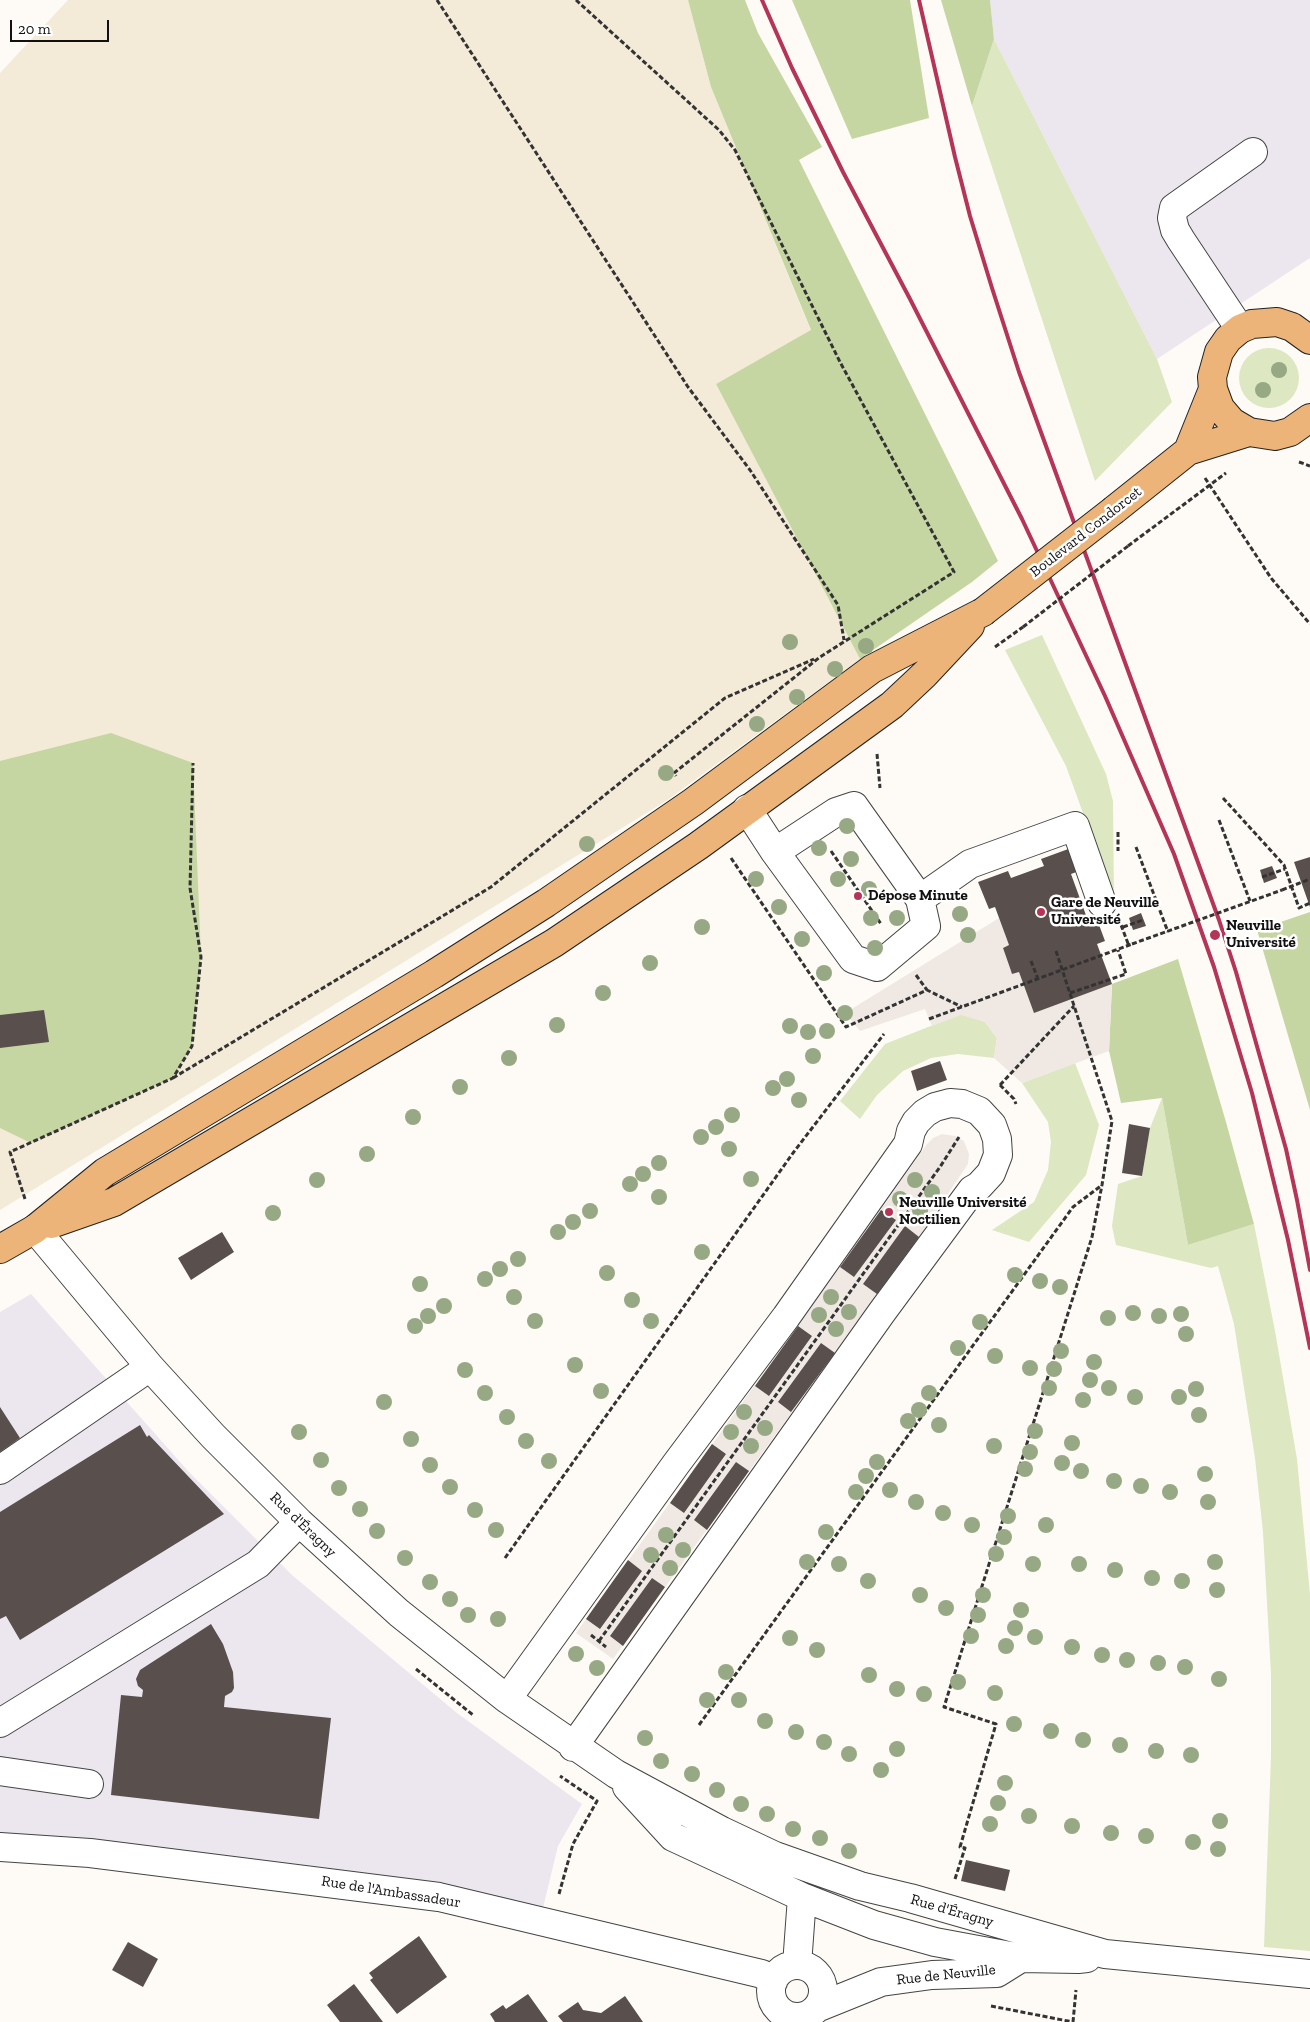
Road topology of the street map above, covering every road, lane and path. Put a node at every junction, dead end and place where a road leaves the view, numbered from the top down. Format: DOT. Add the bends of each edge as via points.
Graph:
graph roads {
  1 [pos="437,0"];
  2 [pos="576,0"];
  3 [pos="1253,152"];
  4 [pos="1240,329"];
  5 [pos="1304,330"];
  6 [pos="1213,389"];
  7 [pos="1310,418"];
  8 [pos="1249,432"];
  9 [pos="1188,451"];
  10 [pos="1293,460"];
  11 [pos="1310,466"];
  12 [pos="1231,470"];
  13 [pos="1210,485"];
  14 [pos="983,612"];
  15 [pos="1310,624"];
  16 [pos="1023,627"];
  17 [pos="844,640"];
  18 [pos="820,657"];
  19 [pos="871,720"];
  20 [pos="193,763"];
  21 [pos="746,764"];
  22 [pos="680,782"];
  23 [pos="1223,798"];
  24 [pos="747,809"];
  25 [pos="1219,820"];
  26 [pos="812,826"];
  27 [pos="870,829"];
  28 [pos="1136,846"];
  29 [pos="774,852"];
  30 [pos="1285,869"];
  31 [pos="1262,877"];
  32 [pos="1310,879"];
  33 [pos="1291,886"];
  34 [pos="920,899"];
  35 [pos="1250,901"];
  36 [pos="1310,903"];
  37 [pos="1110,910"];
  38 [pos="1143,920"];
  39 [pos="1122,927"];
  40 [pos="1168,932"];
  41 [pos="1130,945"];
  42 [pos="899,950"];
  43 [pos="1118,950"];
  44 [pos="1056,952"];
  45 [pos="1031,961"];
  46 [pos="1062,970"];
  47 [pos="1038,979"];
  48 [pos="927,990"];
  49 [pos="1070,993"];
  50 [pos="1074,1006"];
  51 [pos="929,1018"];
  52 [pos="884,1034"];
  53 [pos="172,1078"];
  54 [pos="997,1089"];
  55 [pos="959,1138"];
  56 [pos="1102,1185"];
  57 [pos="35,1229"];
  58 [pos="0,1250"];
  59 [pos="150,1367"];
  60 [pos="0,1470"];
  61 [pos="298,1522"];
  62 [pos="505,1558"];
  63 [pos="586,1632"];
  64 [pos="599,1641"];
  65 [pos="611,1650"];
  66 [pos="506,1699"];
  67 [pos="0,1723"];
  68 [pos="699,1725"];
  69 [pos="573,1747"];
  70 [pos="0,1771"];
  71 [pos="616,1774"];
  72 [pos="89,1784"];
  73 [pos="597,1802"];
  74 [pos="0,1847"];
  75 [pos="955,1881"];
  76 [pos="802,1897"];
  77 [pos="910,1898"];
  78 [pos="553,1924"];
  79 [pos="1105,1954"];
  80 [pos="1021,1958"];
  81 [pos="797,1965"];
  82 [pos="1310,1974"];
  83 [pos="773,1982"];
  84 [pos="1076,1987"];
  85 [pos="985,2005"];
  86 [pos="819,2006"];
  87 [pos="786,2019"];
  88 [pos="1073,2022"];
  1 -- 17 [label="path" via="688,387 750,470 838,605"];
  2 -- 17 [label="path" via="719,130 735,150 840,362 954,572"];
  3 -- 4 [label="street" via="1174,208 1172,218 1178,235"];
  4 -- 5 [label="main road" via="1252,324 1277,322"];
  4 -- 6 [label="main road" via="1219,352 1212,377"];
  6 -- 8 [label="main road" via="1220,408 1232,422"];
  6 -- 9 [label="main road"];
  7 -- 8 [label="main road" via="1290,432 1275,436"];
  8 -- 9 [label="main road, Boulevard Condorcet"];
  9 -- 14 [label="main road, Boulevard Condorcet, bridge"];
  10 -- 11 [label="path"];
  12 -- 13 [label="path"];
  13 -- 15 [label="path" via="1271,578"];
  13 -- 16 [label="path, bridge"];
  14 -- 19 [label="main road" via="925,674"];
  14 -- 21 [label="main road" via="872,669"];
  17 -- 18 [label="path"];
  18 -- 22 [label="path" via="674,773"];
  18 -- 53 [label="path" via="726,698 492,888"];
  19 -- 24 [label="main road"];
  19 -- 27 [label="path" via="881,796"];
  20 -- 53 [label="path" via="190,888 201,957 192,1046"];
  21 -- 24 [label="main road" via="741,778"];
  21 -- 57 [label="main road" via="530,913 105,1172"];
  23 -- 30 [label="path"];
  24 -- 29 [label="street"];
  24 -- 57 [label="main road" via="554,943 478,988 114,1202"];
  25 -- 35 [label="path"];
  26 -- 27 [label="street" via="854,806"];
  26 -- 29 [label="street"];
  26 -- 42 [label="path"];
  27 -- 34 [label="street"];
  28 -- 40 [label="path"];
  29 -- 42 [label="street" via="853,959 877,967"];
  30 -- 31 [label="path"];
  30 -- 33 [label="path"];
  32 -- 33 [label="path"];
  33 -- 35 [label="path, bridge"];
  33 -- 36 [label="path" via="1299,908"];
  34 -- 37 [label="street" via="970,864 1075,826"];
  34 -- 42 [label="street" via="926,926"];
  35 -- 40 [label="path, bridge"];
  37 -- 39 [label="path"];
  38 -- 39 [label="path"];
  39 -- 41 [label="path"];
  40 -- 41 [label="path, bridge"];
  41 -- 43 [label="path"];
  42 -- 48 [label="path"];
  43 -- 46 [label="path"];
  43 -- 49 [label="path" via="1126,974"];
  44 -- 46 [label="path"];
  45 -- 47 [label="path"];
  46 -- 47 [label="path"];
  46 -- 49 [label="path"];
  47 -- 51 [label="path"];
  49 -- 50 [label="path"];
  50 -- 54 [label="path"];
  50 -- 56 [label="path" via="1112,1121"];
  52 -- 62 [label="path" via="793,1153"];
  53 -- 57 [label="path" via="10,1152"];
  55 -- 64 [label="path"];
  56 -- 68 [label="path" via="1073,1206"];
  56 -- 75 [label="path" via="1092,1238 944,1707 996,1724 960,1847 965,1848"];
  57 -- 58 [label="main road"];
  57 -- 59 [label="street, Rue d'Éragny"];
  59 -- 60 [label="street"];
  59 -- 61 [label="street, Rue d'Éragny"];
  61 -- 66 [label="street, Rue d'Éragny" via="399,1613"];
  61 -- 67 [label="street" via="258,1564"];
  63 -- 64 [label="path"];
  64 -- 65 [label="path"];
  66 -- 69 [label="street, Rue d'Éragny"];
  66 -- 69 [label="street" via="792,1309 908,1144 916,1122 935,1107 950,1103 979,1111 998,1139 998,1154 991,1173 972,1190 882,1312"];
  69 -- 71 [label="street, Rue d'Éragny"];
  70 -- 72 [label="street"];
  71 -- 76 [label="street, Rue d'Éragny" via="673,1837"];
  71 -- 77 [label="street, Rue d'Éragny" via="775,1856 860,1886"];
  73 -- 78 [label="path" via="572,1844"];
  74 -- 78 [label="street, Rue de l'Ambassadeur" via="90,1853 440,1897"];
  76 -- 77 [label="street" via="818,1890 873,1908 887,1909 900,1908"];
  76 -- 80 [label="street, Rue d'Éragny" via="874,1925 926,1940"];
  76 -- 81 [label="street"];
  77 -- 79 [label="street, Rue d'Éragny"];
  78 -- 83 [label="street, Rue de l'Ambassadeur" via="762,1974"];
  79 -- 80 [label="street" via="1078,1959"];
  79 -- 82 [label="street, Rue d'Éragny"];
  80 -- 86 [label="street, Rue de Neuville" via="997,1973 932,1975 881,1982"];
  81 -- 83 [label="street" via="784,1968"];
  81 -- 86 [label="street" via="810,1968 822,1982 824,1990"];
  83 -- 87 [label="street" via="772,1999"];
  84 -- 88 [label="path"];
  85 -- 88 [label="path"];
  86 -- 87 [label="street" via="805,2016"];
}
